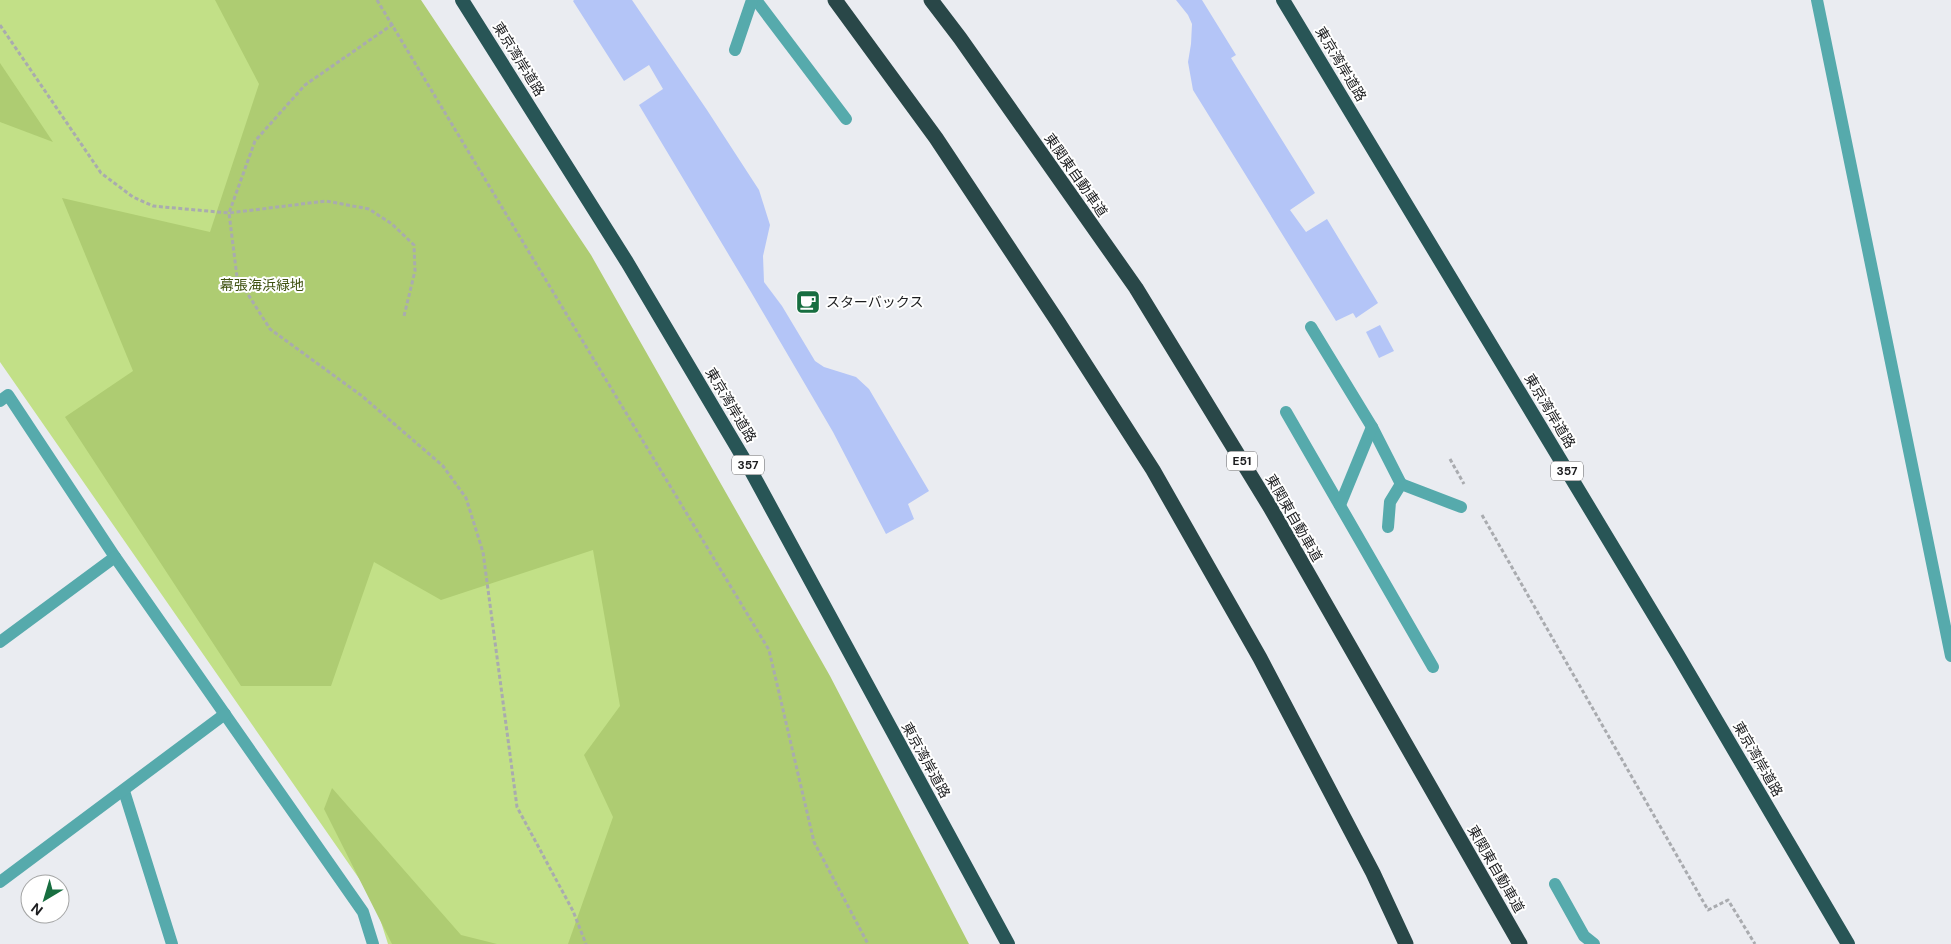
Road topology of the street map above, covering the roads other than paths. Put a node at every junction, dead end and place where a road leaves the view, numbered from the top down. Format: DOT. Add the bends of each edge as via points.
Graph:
graph roads {
  1 [pos="462,0"];
  2 [pos="754,0"];
  3 [pos="835,0"];
  4 [pos="931,0"];
  5 [pos="1283,0"];
  6 [pos="1817,0"];
  7 [pos="736,50"];
  8 [pos="846,119"];
  9 [pos="1311,327"];
  10 [pos="0,401"];
  11 [pos="1286,412"];
  12 [pos="1372,427"];
  13 [pos="1401,484"];
  14 [pos="1340,505"];
  15 [pos="1461,507"];
  16 [pos="1388,527"];
  17 [pos="115,557"];
  18 [pos="0,642"];
  19 [pos="1951,656"];
  20 [pos="1433,667"];
  21 [pos="225,714"];
  22 [pos="124,791"];
  23 [pos="0,882"];
  24 [pos="1555,884"];
  25 [pos="172,944"];
  26 [pos="373,944"];
  27 [pos="1008,944"];
  28 [pos="1406,944"];
  29 [pos="1520,944"];
  30 [pos="1594,944"];
  31 [pos="1848,944"];
  1 -- 27 [label="highway, 東京湾岸道路 / 357" via="627,262 752,472"];
  2 -- 7 [label="street"];
  2 -- 8 [label="street"];
  3 -- 28 [label="highway" via="936,138 1153,470 1264,667 1373,873"];
  4 -- 29 [label="highway, 東関東自動車道 / E51" via="1136,288 1270,507"];
  5 -- 31 [label="highway, 東京湾岸道路 / 357" via="1657,620"];
  6 -- 19 [label="street"];
  9 -- 12 [label="street"];
  10 -- 17 [label="street" via="8,395"];
  11 -- 14 [label="street"];
  12 -- 13 [label="street"];
  12 -- 14 [label="street"];
  13 -- 15 [label="street"];
  13 -- 16 [label="street" via="1390,502"];
  14 -- 20 [label="street"];
  17 -- 18 [label="street"];
  17 -- 21 [label="street"];
  21 -- 22 [label="street"];
  21 -- 26 [label="street" via="363,912"];
  22 -- 23 [label="street"];
  22 -- 25 [label="street"];
  24 -- 30 [label="street" via="1584,936"];
}
